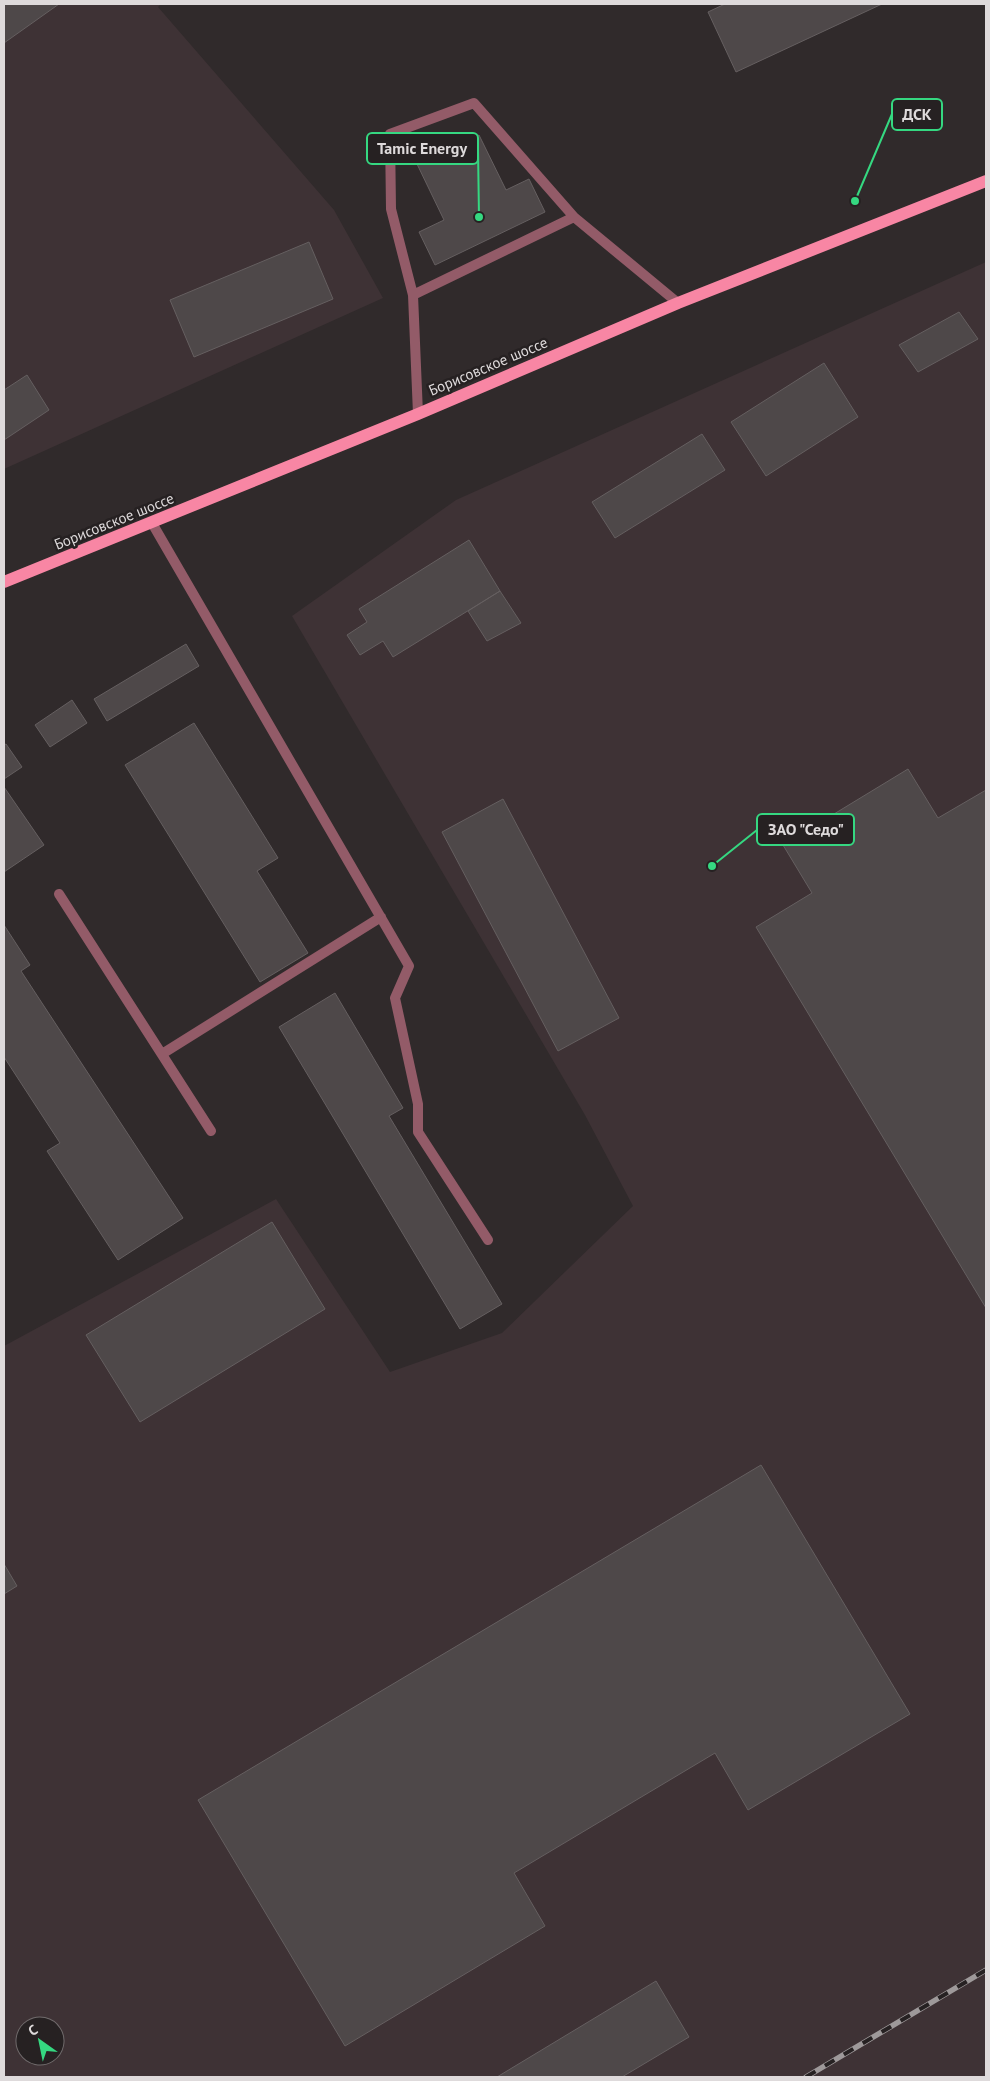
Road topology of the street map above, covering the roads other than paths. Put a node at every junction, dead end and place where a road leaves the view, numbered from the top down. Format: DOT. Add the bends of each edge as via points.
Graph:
graph roads {
  1 [pos="986,182"];
  2 [pos="574,217"];
  3 [pos="413,295"];
  4 [pos="678,302"];
  5 [pos="418,414"];
  6 [pos="152,523"];
  7 [pos="4,582"];
  8 [pos="59,894"];
  9 [pos="381,917"];
  10 [pos="162,1054"];
  11 [pos="211,1131"];
  12 [pos="488,1240"];
  1 -- 4 [label="main road, Борисовское шоссе"];
  2 -- 3 [label="lane"];
  2 -- 3 [label="lane" via="474,103 390,134 391,209"];
  2 -- 4 [label="lane"];
  3 -- 5 [label="lane"];
  4 -- 5 [label="main road, Борисовское шоссе"];
  5 -- 6 [label="main road, Борисовское шоссе"];
  6 -- 7 [label="main road, Борисовское шоссе"];
  6 -- 9 [label="lane"];
  8 -- 10 [label="lane"];
  9 -- 10 [label="lane"];
  9 -- 12 [label="lane" via="409,966 395,998 418,1104 418,1132"];
  10 -- 11 [label="lane"];
}
